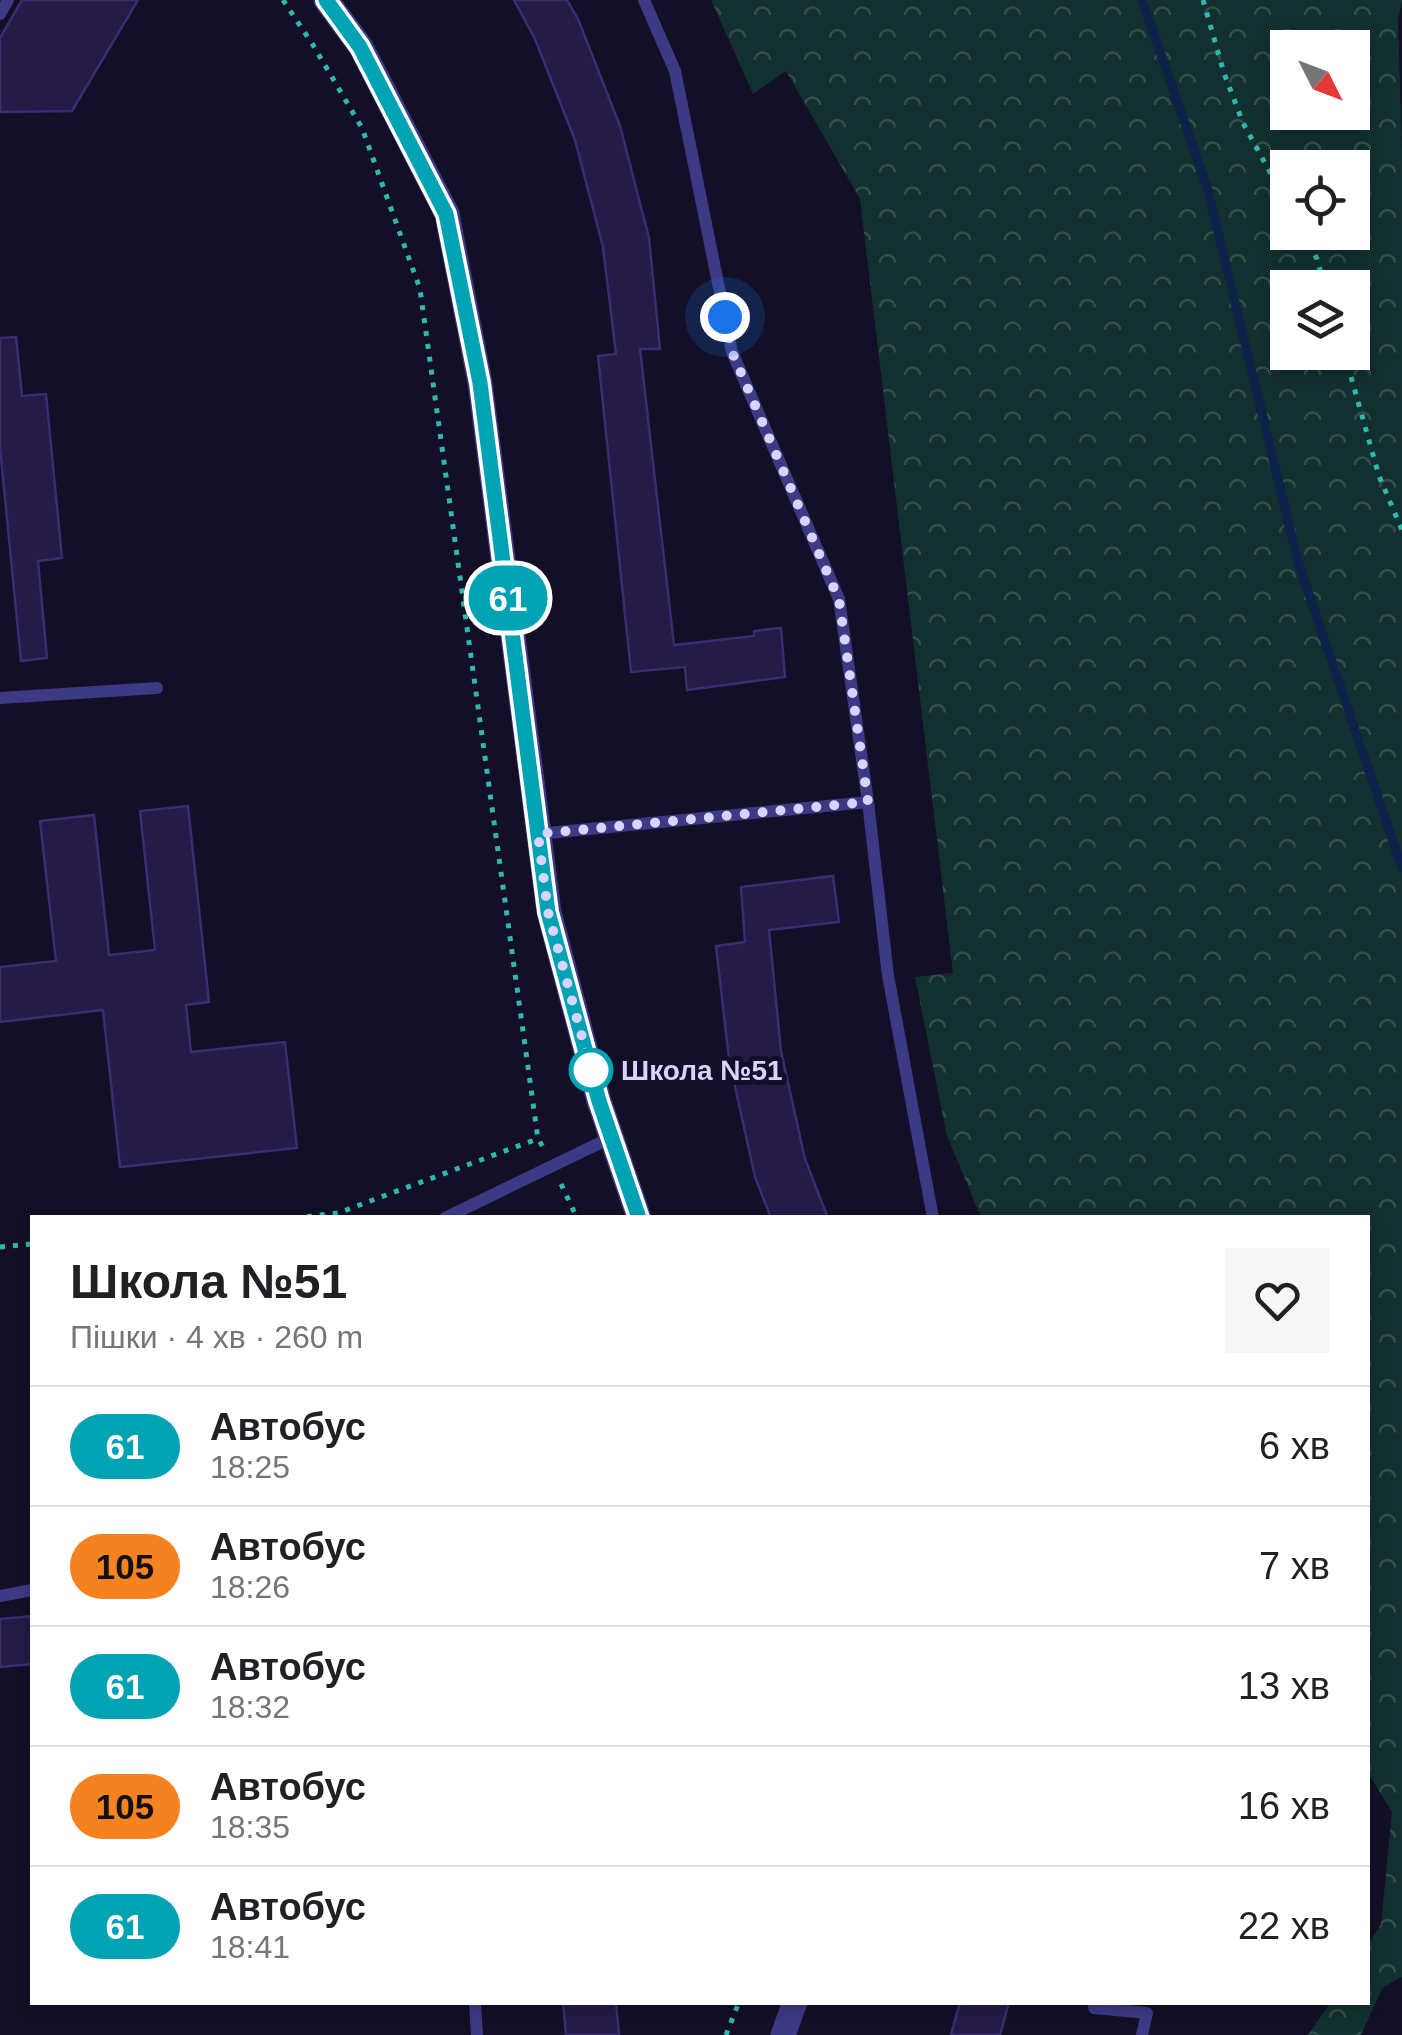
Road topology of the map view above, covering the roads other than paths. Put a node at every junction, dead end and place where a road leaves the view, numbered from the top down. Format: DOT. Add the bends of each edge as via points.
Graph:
graph roads {
  1 [pos="8,0"];
  2 [pos="326,0"];
  3 [pos="644,0"];
  4 [pos="0,14"];
  5 [pos="157,688"];
  6 [pos="0,698"];
  7 [pos="868,802"];
  8 [pos="538,834"];
  9 [pos="612,1137"];
  10 [pos="451,1215"];
  11 [pos="638,1215"];
  12 [pos="932,1215"];
  13 [pos="30,1590"];
  14 [pos="0,1596"];
  15 [pos="476,2005"];
  16 [pos="793,2005"];
  17 [pos="1094,2005"];
  18 [pos="477,2035"];
  19 [pos="783,2035"];
  20 [pos="1142,2035"];
  1 -- 4 [label="lane"];
  2 -- 8 [label="street" via="360,47 446,214 480,383"];
  3 -- 7 [label="lane" via="675,71 732,352 839,600"];
  5 -- 6 [label="lane"];
  7 -- 8 [label="lane"];
  7 -- 12 [label="lane" via="888,973"];
  8 -- 9 [label="street" via="548,912"];
  9 -- 10 [label="lane"];
  9 -- 11 [label="street"];
  13 -- 14 [label="lane"];
  15 -- 18 [label="lane"];
  16 -- 19 [label="street"];
  17 -- 20 [label="lane" via="1147,2013"];
}
